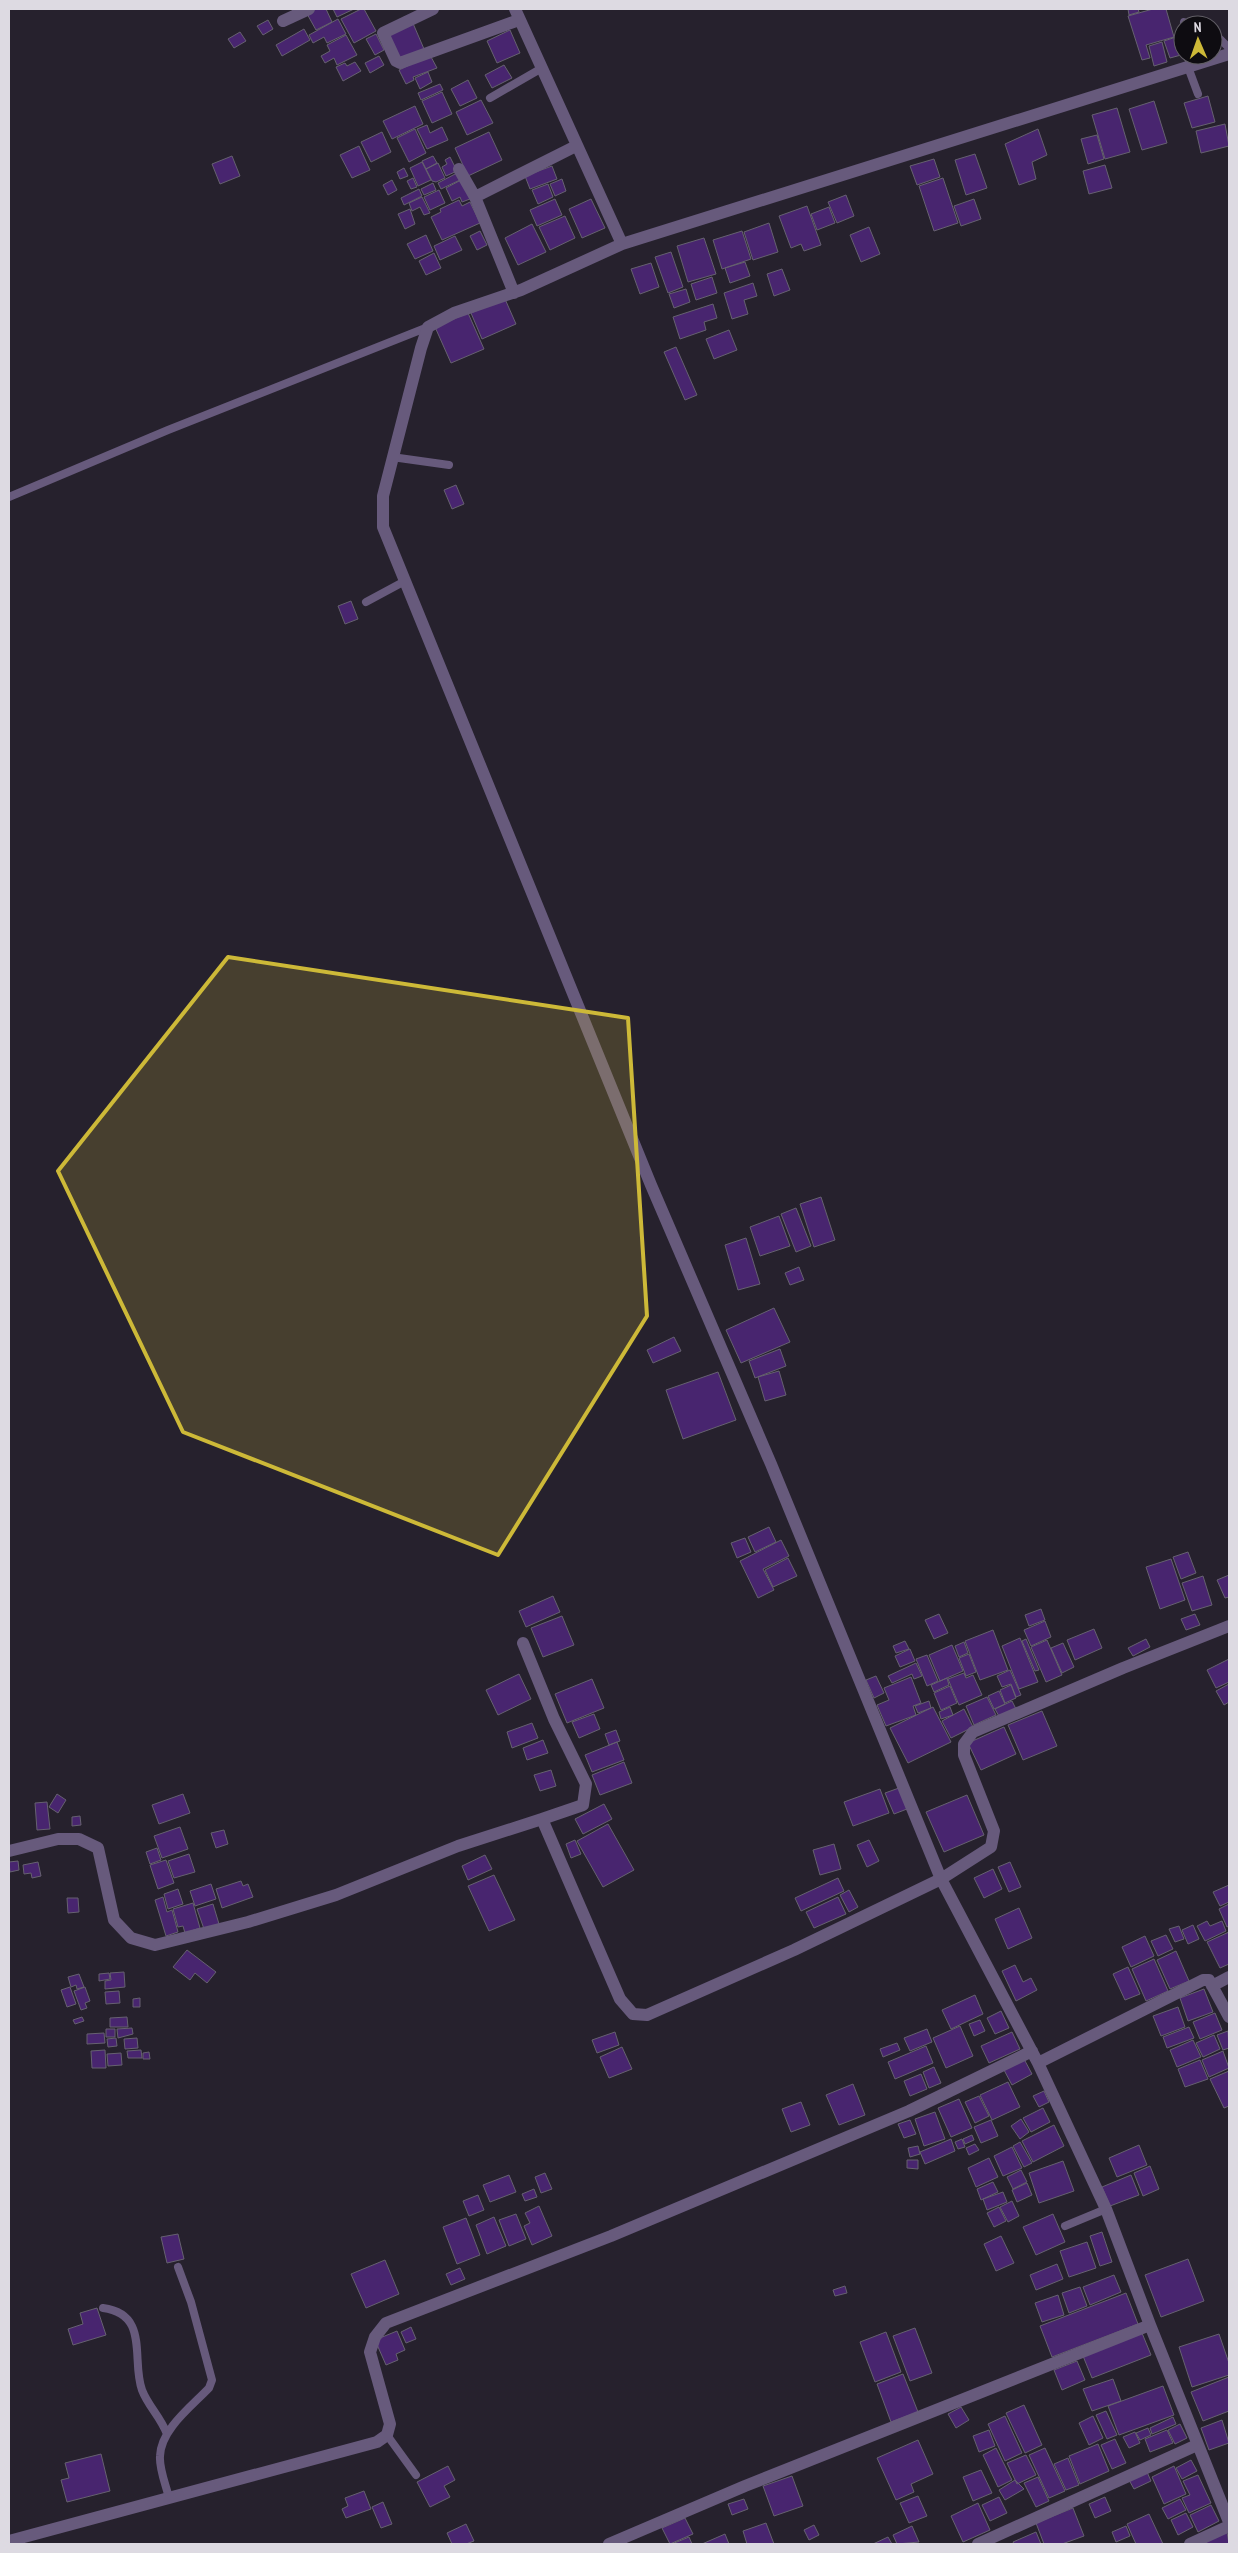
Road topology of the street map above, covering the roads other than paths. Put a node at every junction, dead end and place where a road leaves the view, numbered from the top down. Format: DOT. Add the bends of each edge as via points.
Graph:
graph roads {
  1 [pos="309,9"];
  2 [pos="433,9"];
  3 [pos="517,14"];
  4 [pos="283,21"];
  5 [pos="1229,54"];
  6 [pos="1188,67"];
  7 [pos="542,68"];
  8 [pos="1198,94"];
  9 [pos="490,98"];
  10 [pos="576,146"];
  11 [pos="459,169"];
  12 [pos="475,197"];
  13 [pos="622,244"];
  14 [pos="514,293"];
  15 [pos="428,327"];
  16 [pos="392,457"];
  17 [pos="449,465"];
  18 [pos="9,496"];
  19 [pos="404,581"];
  20 [pos="366,602"];
  21 [pos="1229,1626"];
  22 [pos="523,1643"];
  23 [pos="542,1819"];
  24 [pos="9,1852"];
  25 [pos="940,1879"];
  26 [pos="1229,1977"];
  27 [pos="1212,1986"];
  28 [pos="1229,2017"];
  29 [pos="1032,2051"];
  30 [pos="1038,2063"];
  31 [pos="1106,2209"];
  32 [pos="1065,2226"];
  33 [pos="178,2267"];
  34 [pos="104,2308"];
  35 [pos="1150,2325"];
  36 [pos="167,2434"];
  37 [pos="387,2435"];
  38 [pos="1197,2445"];
  39 [pos="416,2475"];
  40 [pos="169,2498"];
  41 [pos="1229,2524"];
  42 [pos="9,2541"];
  43 [pos="609,2544"];
  44 [pos="978,2544"];
  45 [pos="1190,2544"];
  1 -- 4 [label="street"];
  2 -- 3 [label="street" via="383,33 396,61 400,63"];
  3 -- 7 [label="street"];
  5 -- 6 [label="street"];
  6 -- 8 [label="lane"];
  6 -- 13 [label="street"];
  7 -- 9 [label="lane"];
  7 -- 10 [label="street"];
  10 -- 12 [label="street"];
  10 -- 13 [label="street"];
  11 -- 12 [label="street"];
  12 -- 14 [label="street"];
  13 -- 14 [label="street"];
  14 -- 15 [label="street" via="454,313"];
  15 -- 16 [label="street"];
  15 -- 18 [label="lane"];
  16 -- 17 [label="lane"];
  16 -- 19 [label="street" via="383,496 382,527"];
  19 -- 20 [label="lane"];
  19 -- 25 [label="street"];
  21 -- 25 [label="street" via="973,1732 964,1744 964,1754 994,1831 994,1839 991,1847"];
  22 -- 23 [label="street" via="586,1784 583,1805"];
  23 -- 24 [label="street" via="458,1846 336,1895 156,1945 131,1938 114,1920 98,1848 80,1839 58,1839"];
  23 -- 25 [label="street" via="620,1999 633,2014 647,2015 794,1950"];
  25 -- 29 [label="street"];
  26 -- 27 [label="street"];
  27 -- 28 [label="street"];
  27 -- 30 [label="street" via="1209,1980 1203,1980"];
  29 -- 30 [label="street"];
  29 -- 37 [label="street" via="910,2111 611,2236 386,2323 375,2336 370,2352 390,2424"];
  30 -- 31 [label="street"];
  31 -- 32 [label="lane"];
  31 -- 35 [label="street"];
  33 -- 36 [label="lane" via="212,2380 209,2388"];
  34 -- 36 [label="lane" via="117,2310 131,2324 137,2340 141,2387 146,2400 161,2417"];
  35 -- 38 [label="street"];
  35 -- 43 [label="street" via="745,2486"];
  36 -- 40 [label="lane" via="160,2457"];
  37 -- 39 [label="lane"];
  37 -- 40 [label="street" via="377,2442"];
  38 -- 41 [label="street"];
  38 -- 44 [label="street"];
  40 -- 42 [label="street"];
  41 -- 45 [label="street"];
}
